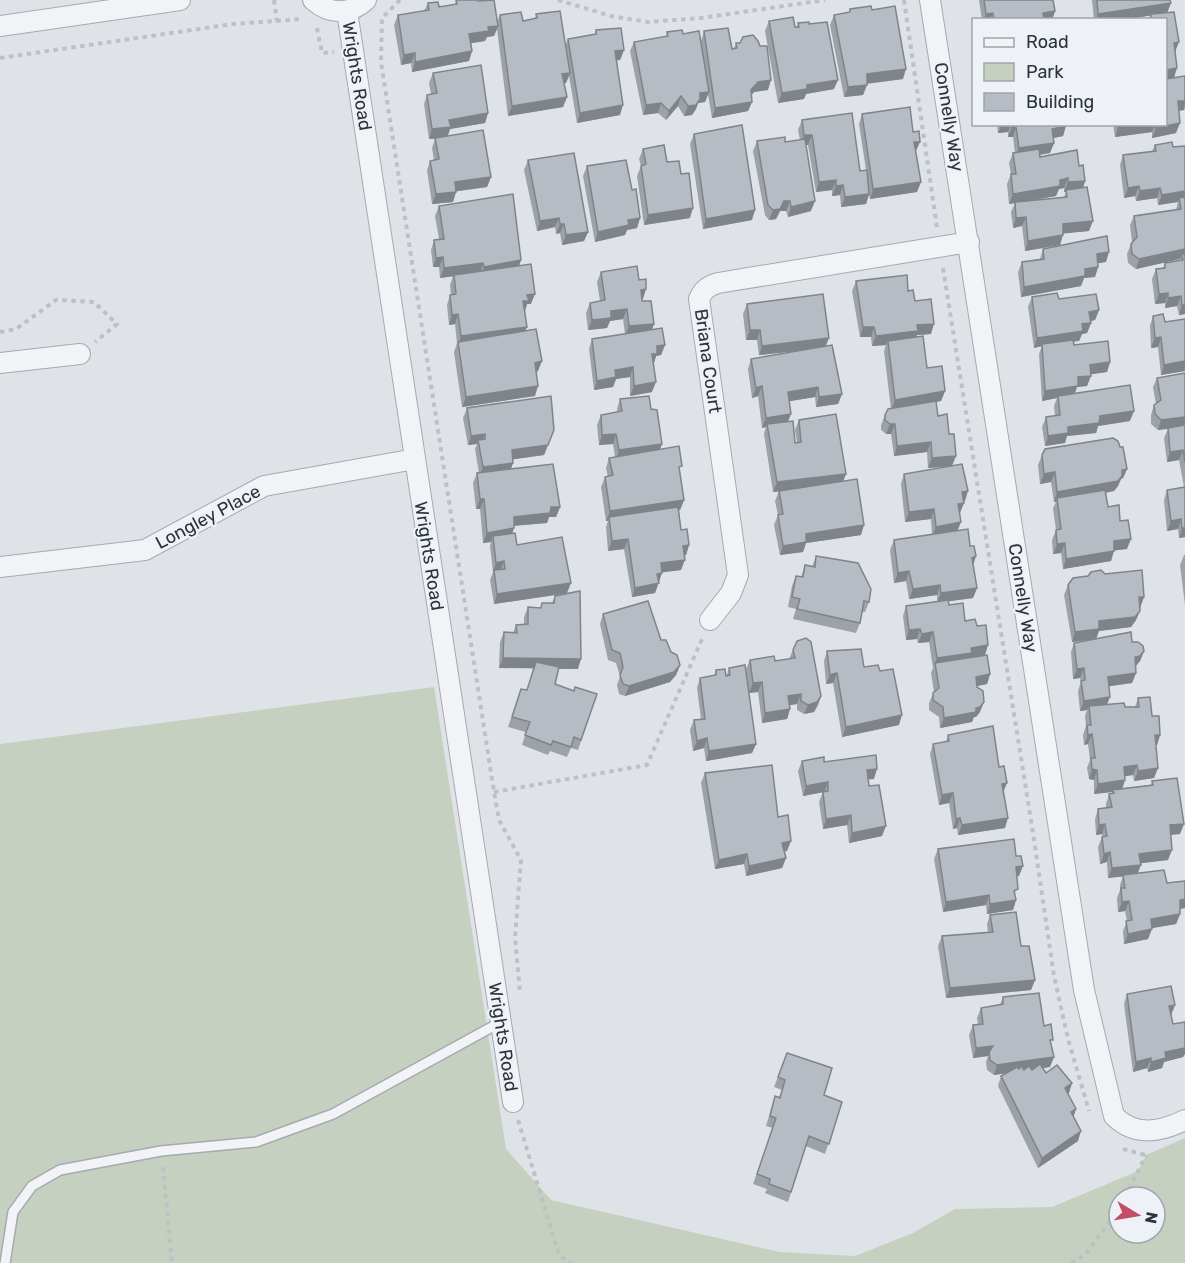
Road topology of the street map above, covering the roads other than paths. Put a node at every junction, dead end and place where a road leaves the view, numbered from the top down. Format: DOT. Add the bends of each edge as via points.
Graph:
graph roads {
  1 [pos="180,0"];
  2 [pos="366,0"];
  3 [pos="930,0"];
  4 [pos="311,9"];
  5 [pos="347,11"];
  6 [pos="0,26"];
  7 [pos="969,242"];
  8 [pos="80,354"];
  9 [pos="0,363"];
  10 [pos="415,459"];
  11 [pos="0,567"];
  12 [pos="710,620"];
  13 [pos="501,1022"];
  14 [pos="513,1102"];
  15 [pos="1185,1120"];
  16 [pos="4,1263"];
  1 -- 6 [label="street"];
  2 -- 5 [label="street"];
  3 -- 7 [label="street, Connelly Way"];
  4 -- 5 [label="street"];
  5 -- 10 [label="street, Wrights Road"];
  7 -- 12 [label="street, Briana Court" via="717,283 702,292 699,299 738,575 731,593"];
  7 -- 15 [label="street, Connelly Way" via="1084,990 1114,1116 1131,1128 1158,1131"];
  8 -- 9 [label="street"];
  10 -- 11 [label="street, Longley Place" via="264,486 145,550"];
  10 -- 13 [label="street, Wrights Road"];
  13 -- 14 [label="street, Wrights Road"];
  13 -- 16 [label="lane" via="333,1114 256,1142 161,1152 60,1170 32,1185 13,1212"];
}
